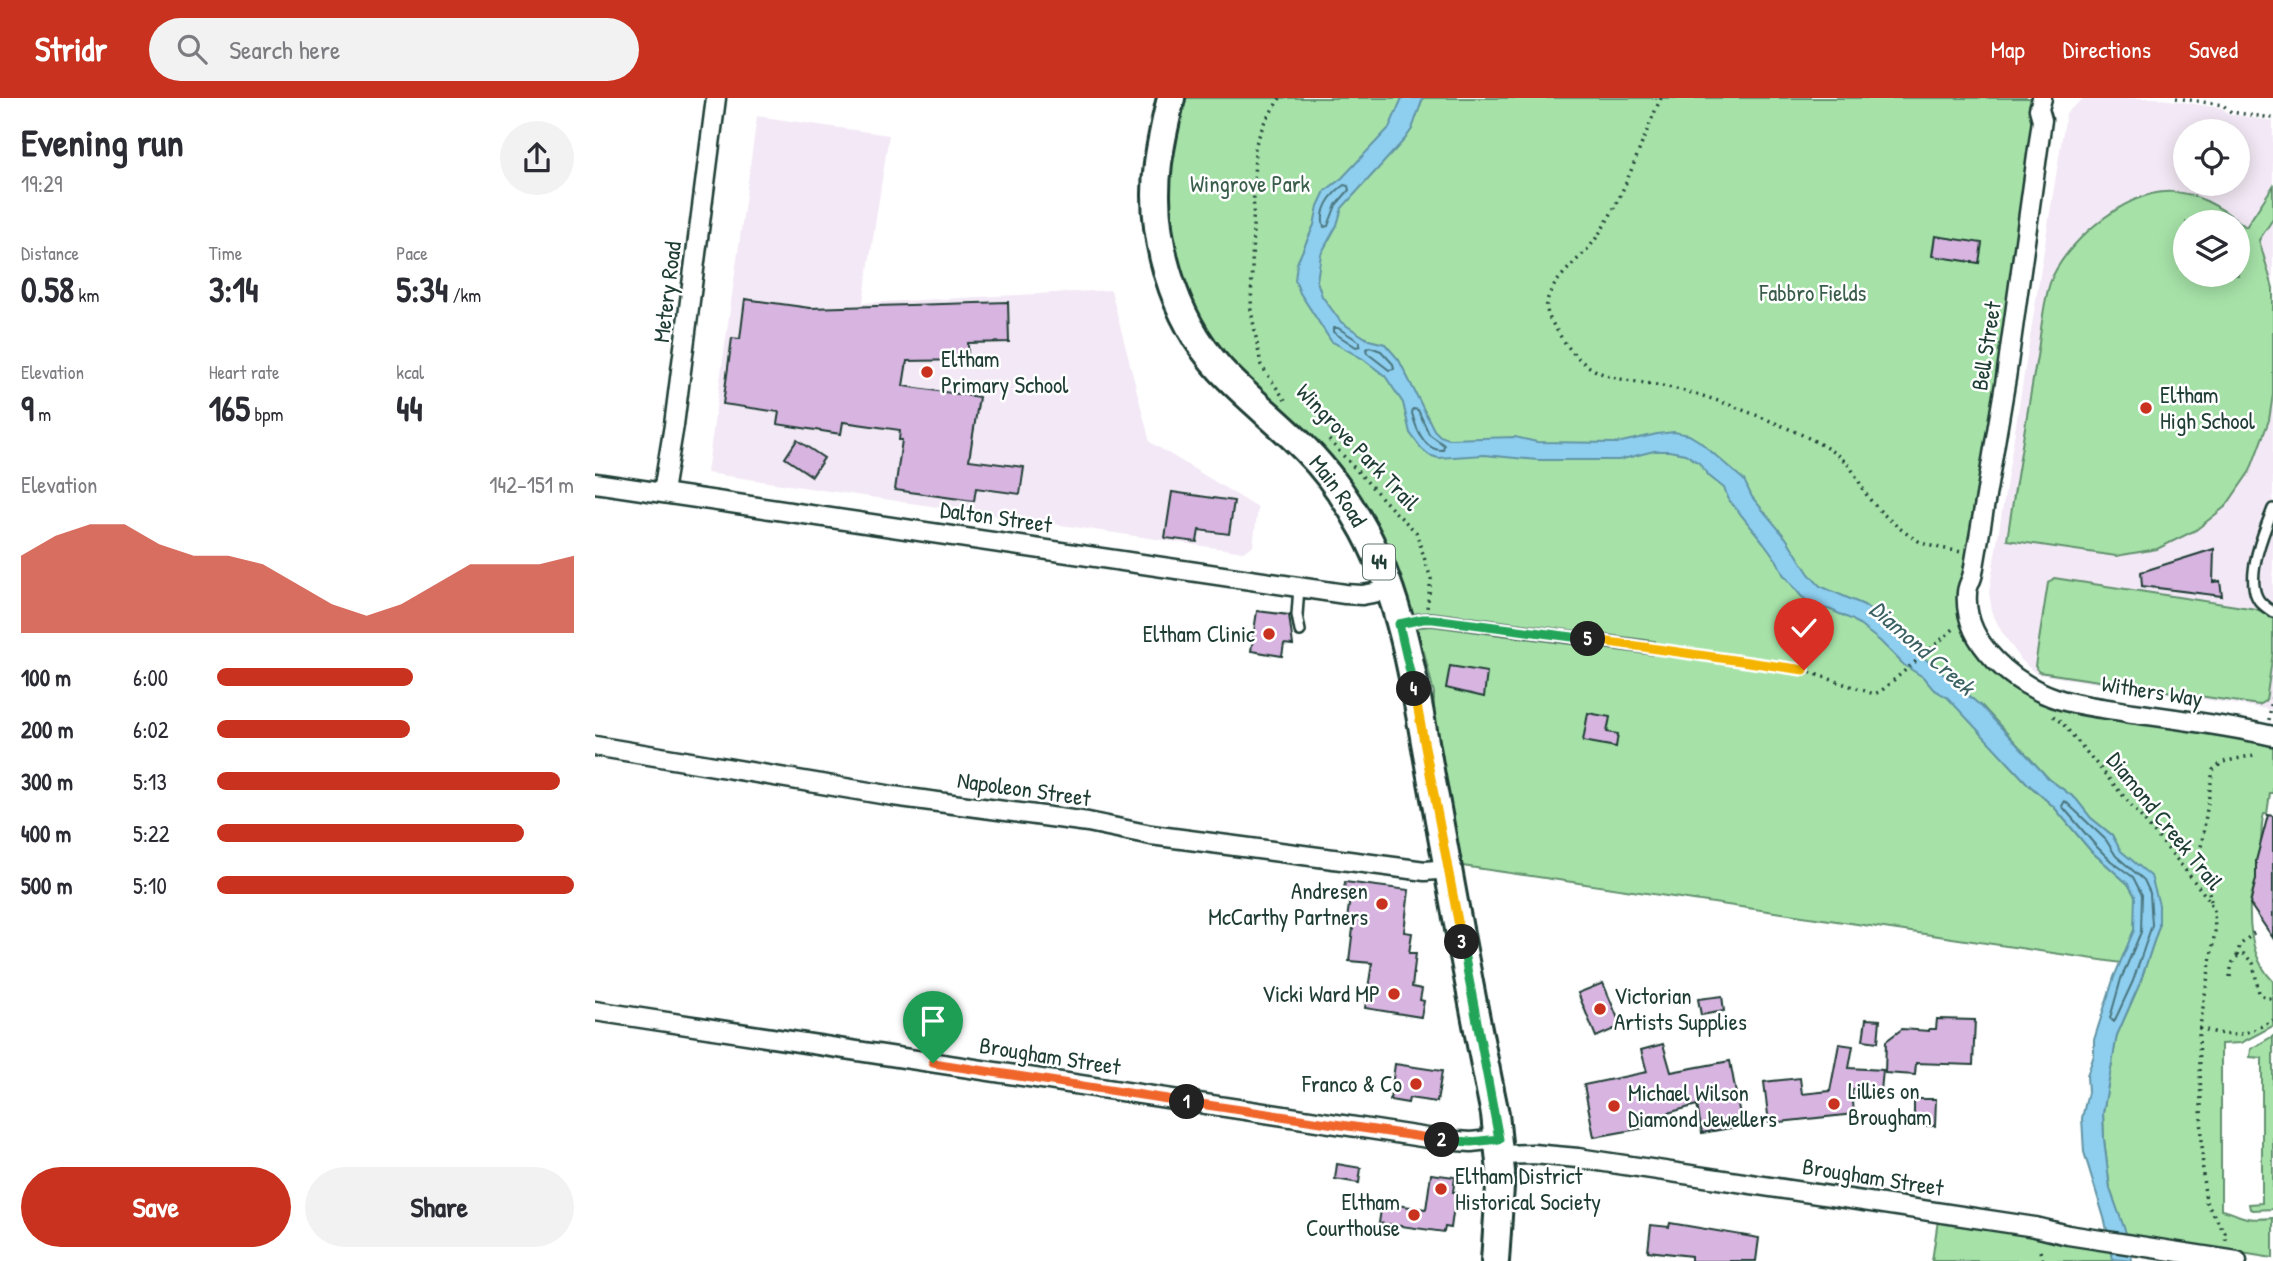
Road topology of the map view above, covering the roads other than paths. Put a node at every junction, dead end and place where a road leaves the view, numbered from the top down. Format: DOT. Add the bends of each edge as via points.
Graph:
graph roads {
  1 [pos="716,98"];
  2 [pos="1171,98"];
  3 [pos="2042,98"];
  4 [pos="2054,98"];
  5 [pos="2042,120"];
  6 [pos="595,483"];
  7 [pos="663,492"];
  8 [pos="2273,509"];
  9 [pos="1299,587"];
  10 [pos="1390,590"];
  11 [pos="2273,612"];
  12 [pos="1411,621"];
  13 [pos="1300,631"];
  14 [pos="1983,634"];
  15 [pos="1645,647"];
  16 [pos="2273,736"];
  17 [pos="595,746"];
  18 [pos="1448,869"];
  19 [pos="595,1011"];
  20 [pos="1499,1147"];
  21 [pos="1495,1261"];
  22 [pos="2237,1261"];
  1 -- 7 [label="street, Metery Road"];
  2 -- 10 [label="main road, Main Road / 44" via="1157,190 1163,252 1177,300 1220,369 1308,451 1337,486 1365,532"];
  3 -- 5 [label="street, Bell Street"];
  4 -- 5 [label="street, Bell Street"];
  5 -- 14 [label="street, Bell Street" via="2008,368 1967,589 1971,622"];
  6 -- 7 [label="street, Dalton Street"];
  7 -- 9 [label="street, Dalton Street"];
  8 -- 11 [label="lane" via="2261,538 2253,582 2256,596"];
  9 -- 10 [label="street, Dalton Street" via="1361,595"];
  9 -- 13 [label="lane"];
  10 -- 12 [label="main road, Main Road / 44"];
  12 -- 15 [label="lane"];
  12 -- 18 [label="main road, Main Road / 44" via="1424,737"];
  14 -- 16 [label="street, Withers Way" via="2043,693 2070,702"];
  17 -- 18 [label="street, Napoleon Street" via="1151,835 1425,871"];
  18 -- 20 [label="main road, Main Road / 44"];
  19 -- 20 [label="street, Brougham Street"];
  20 -- 21 [label="main road, Main Road / 44"];
  20 -- 22 [label="street, Brougham Street"];
}
